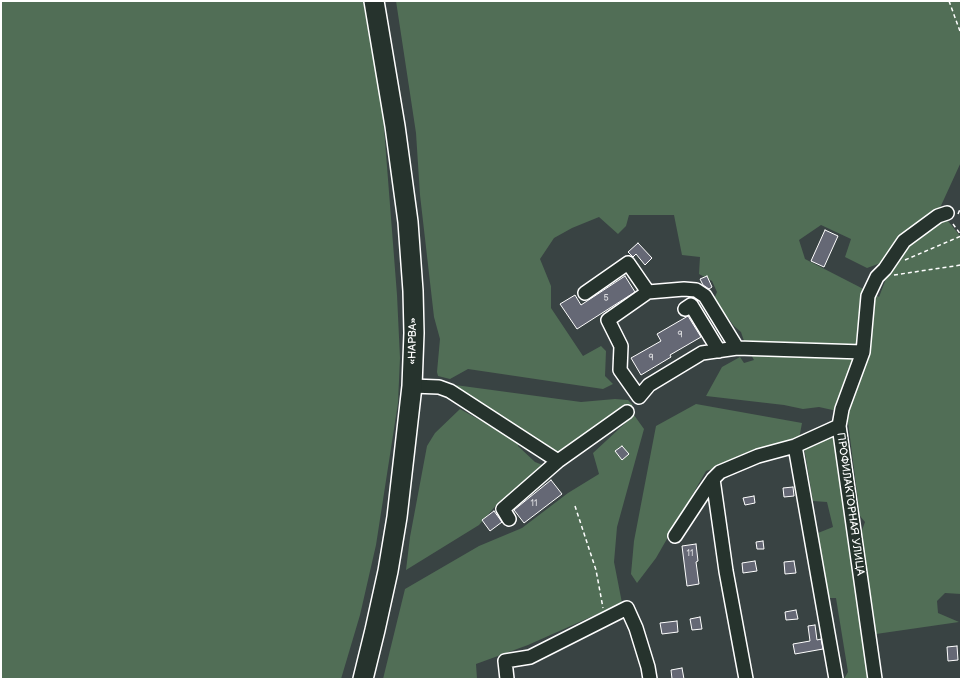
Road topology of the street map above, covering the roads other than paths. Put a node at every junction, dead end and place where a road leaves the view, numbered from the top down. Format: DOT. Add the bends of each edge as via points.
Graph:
graph roads {
  1 [pos="374,1"];
  2 [pos="946,218"];
  3 [pos="648,292"];
  4 [pos="585,293"];
  5 [pos="685,309"];
  6 [pos="738,348"];
  7 [pos="719,351"];
  8 [pos="863,352"];
  9 [pos="412,386"];
  10 [pos="627,412"];
  11 [pos="840,426"];
  12 [pos="795,446"];
  13 [pos="558,461"];
  14 [pos="713,479"];
  15 [pos="509,519"];
  16 [pos="675,536"];
  17 [pos="382,596"];
  18 [pos="357,679"];
  19 [pos="363,679"];
  20 [pos="507,679"];
  21 [pos="650,679"];
  22 [pos="746,679"];
  23 [pos="836,679"];
  24 [pos="875,679"];
  1 -- 9 [label="highway, «НАРВА»" via="408,222 413,298"];
  2 -- 8 [label="street, ПРОФИЛАКТОРНАЯ УЛИЦА" via="904,241 881,273 868,296"];
  3 -- 4 [label="street" via="628,263"];
  3 -- 6 [label="street" via="696,290 705,296"];
  3 -- 7 [label="street" via="608,320 621,346 620,370 639,397 649,385 702,353"];
  5 -- 7 [label="street" via="692,305"];
  6 -- 7 [label="street"];
  6 -- 8 [label="street"];
  8 -- 11 [label="street, ПРОФИЛАКТОРНАЯ УЛИЦА" via="842,409"];
  9 -- 13 [label="street" via="439,387 450,391"];
  9 -- 17 [label="highway, «НАРВА»" via="397,517"];
  10 -- 13 [label="street"];
  11 -- 12 [label="street"];
  11 -- 24 [label="street, ПРОФИЛАКТОРНАЯ УЛИЦА"];
  12 -- 14 [label="street" via="733,466 720,472"];
  12 -- 23 [label="street"];
  13 -- 15 [label="street" via="503,509"];
  14 -- 16 [label="street"];
  14 -- 22 [label="street" via="726,571"];
  17 -- 18 [label="highway"];
  17 -- 19 [label="highway, «НАРВА»"];
  20 -- 21 [label="street" via="505,661 530,657 627,608 636,628"];
}
